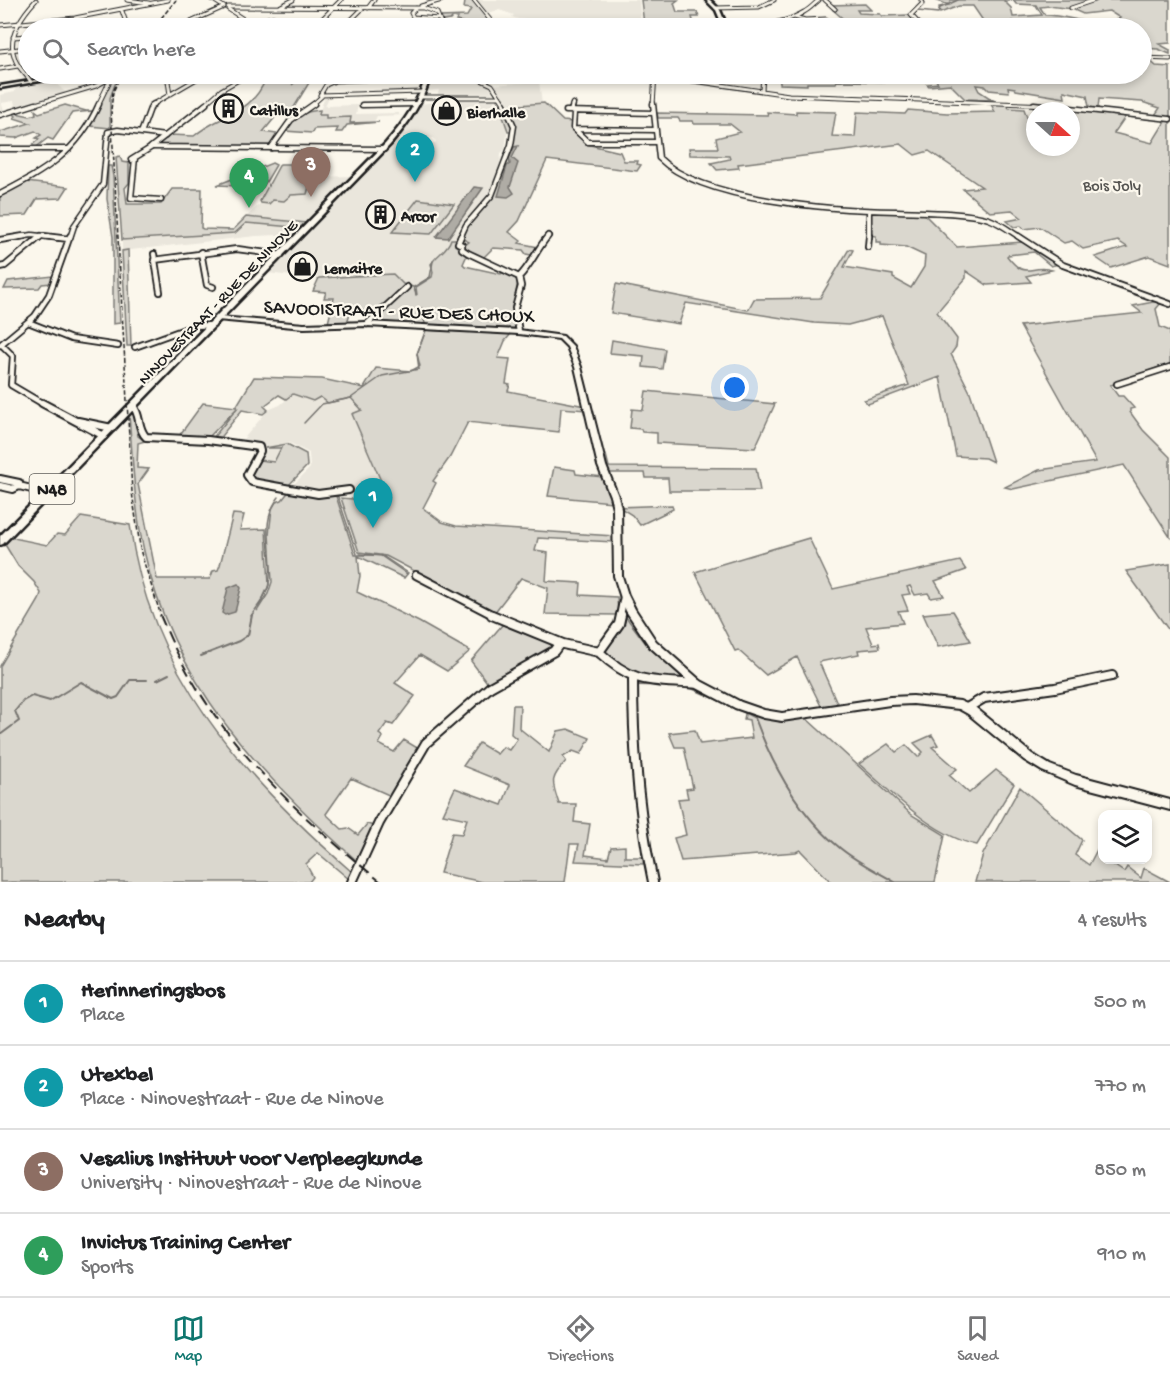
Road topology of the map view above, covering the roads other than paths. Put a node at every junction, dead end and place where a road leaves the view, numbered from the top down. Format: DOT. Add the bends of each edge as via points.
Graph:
graph roads {
  1 [pos="36,0"];
  2 [pos="127,0"];
  3 [pos="168,0"];
  4 [pos="213,0"];
  5 [pos="293,0"];
  6 [pos="341,0"];
  7 [pos="374,0"];
  8 [pos="442,0"];
  9 [pos="474,0"];
  10 [pos="708,0"];
  11 [pos="744,0"];
  12 [pos="774,0"];
  13 [pos="819,0"];
  14 [pos="825,0"];
  15 [pos="921,0"];
  16 [pos="1095,0"];
  17 [pos="150,3"];
  18 [pos="759,7"];
  19 [pos="226,8"];
  20 [pos="279,8"];
  21 [pos="331,8"];
  22 [pos="368,8"];
  23 [pos="416,8"];
  24 [pos="716,8"];
  25 [pos="747,8"];
  26 [pos="1071,8"];
  27 [pos="362,9"];
  28 [pos="835,9"];
  29 [pos="122,11"];
  30 [pos="764,14"];
  31 [pos="792,16"];
  32 [pos="273,17"];
  33 [pos="22,18"];
  34 [pos="65,18"];
  35 [pos="124,18"];
  36 [pos="198,18"];
  37 [pos="241,18"];
  38 [pos="269,18"];
  39 [pos="323,18"];
  40 [pos="353,18"];
  41 [pos="439,18"];
  42 [pos="489,18"];
  43 [pos="720,18"];
  44 [pos="784,18"];
  45 [pos="799,18"];
  46 [pos="914,18"];
  47 [pos="17,24"];
  48 [pos="0,25"];
  49 [pos="13,37"];
  50 [pos="18,37"];
  51 [pos="18,49"];
  52 [pos="13,50"];
  53 [pos="0,51"];
  54 [pos="1152,58"];
  55 [pos="1170,58"];
  56 [pos="18,66"];
  57 [pos="0,69"];
  58 [pos="19,84"];
  59 [pos="100,84"];
  60 [pos="108,84"];
  61 [pos="168,84"];
  62 [pos="188,84"];
  63 [pos="231,84"];
  64 [pos="328,84"];
  65 [pos="425,84"];
  66 [pos="491,84"];
  67 [pos="654,84"];
  68 [pos="722,84"];
  69 [pos="762,84"];
  70 [pos="0,87"];
  71 [pos="762,90"];
  72 [pos="421,94"];
  73 [pos="170,95"];
  74 [pos="322,97"];
  75 [pos="498,97"];
  76 [pos="573,103"];
  77 [pos="416,104"];
  78 [pos="362,105"];
  79 [pos="566,111"];
  80 [pos="572,112"];
  81 [pos="654,113"];
  82 [pos="0,115"];
  83 [pos="1170,119"];
  84 [pos="575,129"];
  85 [pos="656,130"];
  86 [pos="141,133"];
  87 [pos="165,136"];
  88 [pos="585,139"];
  89 [pos="590,139"];
  90 [pos="657,142"];
  91 [pos="152,146"];
  92 [pos="271,148"];
  93 [pos="384,148"];
  94 [pos="0,149"];
  95 [pos="69,149"];
  96 [pos="133,159"];
  97 [pos="0,194"];
  98 [pos="161,200"];
  99 [pos="869,212"];
  100 [pos="41,236"];
  101 [pos="548,236"];
  102 [pos="69,239"];
  103 [pos="0,240"];
  104 [pos="868,247"];
  105 [pos="201,252"];
  106 [pos="282,255"];
  107 [pos="0,267"];
  108 [pos="519,277"];
  109 [pos="407,286"];
  110 [pos="213,287"];
  111 [pos="160,292"];
  112 [pos="1170,304"];
  113 [pos="28,322"];
  114 [pos="216,322"];
  115 [pos="367,324"];
  116 [pos="519,332"];
  117 [pos="0,345"];
  118 [pos="118,346"];
  119 [pos="135,347"];
  120 [pos="1170,367"];
  121 [pos="1117,384"];
  122 [pos="133,406"];
  123 [pos="76,421"];
  124 [pos="99,426"];
  125 [pos="112,428"];
  126 [pos="93,431"];
  127 [pos="104,436"];
  128 [pos="0,479"];
  129 [pos="0,486"];
  130 [pos="19,486"];
  131 [pos="349,490"];
  132 [pos="48,493"];
  133 [pos="0,542"];
  134 [pos="416,574"];
  135 [pos="624,595"];
  136 [pos="560,643"];
  137 [pos="599,652"];
  138 [pos="1112,676"];
  139 [pos="633,679"];
  140 [pos="698,684"];
  141 [pos="967,708"];
  142 [pos="1170,805"];
  143 [pos="352,882"];
  144 [pos="653,882"];
  1 -- 33 [label="street"];
  2 -- 17 [label="street"];
  3 -- 17 [label="street"];
  4 -- 19 [label="street"];
  5 -- 20 [label="street"];
  6 -- 21 [label="street"];
  7 -- 22 [label="street"];
  8 -- 23 [label="street"];
  9 -- 42 [label="street"];
  10 -- 24 [label="main road"];
  11 -- 25 [label="street"];
  12 -- 18 [label="street"];
  13 -- 31 [label="street" via="805,12"];
  14 -- 28 [label="street"];
  15 -- 46 [label="street" via="923,3 911,15"];
  16 -- 26 [label="street"];
  17 -- 29 [label="street"];
  18 -- 25 [label="street"];
  18 -- 30 [label="street"];
  19 -- 20 [label="street"];
  19 -- 36 [label="street"];
  19 -- 37 [label="street"];
  20 -- 21 [label="street"];
  21 -- 27 [label="street"];
  21 -- 39 [label="street"];
  22 -- 23 [label="street"];
  22 -- 27 [label="street"];
  23 -- 41 [label="street" via="434,10"];
  23 -- 41 [label="street" via="413,16"];
  24 -- 25 [label="street"];
  24 -- 43 [label="main road"];
  27 -- 40 [label="street"];
  29 -- 34 [label="street"];
  29 -- 35 [label="street"];
  31 -- 44 [label="street"];
  31 -- 45 [label="street"];
  32 -- 38 [label="street"];
  47 -- 48 [label="street"];
  47 -- 49 [label="street"];
  49 -- 50 [label="street"];
  49 -- 52 [label="street"];
  51 -- 52 [label="street"];
  52 -- 53 [label="street"];
  52 -- 56 [label="street"];
  54 -- 55 [label="street"];
  56 -- 57 [label="street"];
  58 -- 70 [label="main road"];
  59 -- 82 [label="street"];
  60 -- 95 [label="street" via="87,128"];
  61 -- 73 [label="street"];
  62 -- 73 [label="street"];
  63 -- 87 [label="street"];
  64 -- 74 [label="street" via="321,91"];
  65 -- 72 [label="main road, NINOVESTRAAT - RUE DE NINOVE / N48"];
  66 -- 75 [label="street"];
  67 -- 81 [label="street"];
  68 -- 71 [label="street"];
  69 -- 71 [label="street"];
  71 -- 83 [label="street" via="794,95 989,101"];
  72 -- 74 [label="street"];
  72 -- 75 [label="street"];
  72 -- 77 [label="main road, NINOVESTRAAT - RUE DE NINOVE / N48"];
  73 -- 86 [label="street" via="151,106"];
  74 -- 92 [label="street" via="291,120"];
  75 -- 108 [label="street" via="514,124 511,145 492,195 466,225 461,244 467,253"];
  76 -- 80 [label="street"];
  77 -- 78 [label="street"];
  77 -- 93 [label="main road, NINOVESTRAAT - RUE DE NINOVE / N48"];
  79 -- 80 [label="street"];
  80 -- 81 [label="street"];
  80 -- 84 [label="street"];
  81 -- 85 [label="street"];
  84 -- 85 [label="street"];
  84 -- 88 [label="street"];
  85 -- 90 [label="street"];
  86 -- 87 [label="street"];
  86 -- 102 [label="street" via="107,133 104,183"];
  87 -- 91 [label="street"];
  88 -- 89 [label="street"];
  88 -- 90 [label="street"];
  90 -- 99 [label="street" via="662,162 723,192"];
  91 -- 92 [label="street"];
  91 -- 96 [label="street"];
  92 -- 93 [label="street"];
  93 -- 106 [label="main road, NINOVESTRAAT - RUE DE NINOVE / N48"];
  94 -- 95 [label="street"];
  95 -- 97 [label="street"];
  96 -- 98 [label="street" via="131,198"];
  99 -- 104 [label="street"];
  99 -- 112 [label="street" via="989,219 1063,265"];
  100 -- 102 [label="street"];
  100 -- 103 [label="street"];
  100 -- 107 [label="street"];
  101 -- 108 [label="street"];
  102 -- 113 [label="street" via="49,296"];
  105 -- 106 [label="street" via="237,249"];
  105 -- 110 [label="street" via="207,285"];
  105 -- 111 [label="street" via="154,257"];
  106 -- 114 [label="main road, NINOVESTRAAT - RUE DE NINOVE / N48"];
  108 -- 116 [label="street" via="521,286 515,308"];
  109 -- 115 [label="street"];
  113 -- 117 [label="street"];
  113 -- 118 [label="street" via="71,339"];
  114 -- 115 [label="main road, SAVOOISTRAAT - RUE DES CHOUX"];
  114 -- 119 [label="street" via="193,325"];
  114 -- 122 [label="main road, NINOVESTRAAT - RUE DE NINOVE / N48"];
  115 -- 116 [label="main road, SAVOOISTRAAT - RUE DES CHOUX"];
  116 -- 135 [label="main road, SAVOOISTRAAT - RUE DES CHOUX" via="556,335 570,346 617,508 618,576"];
  117 -- 123 [label="street" via="13,356 11,385"];
  120 -- 121 [label="street"];
  122 -- 125 [label="main road, N48"];
  122 -- 131 [label="street" via="140,431 146,437 259,447 247,475 252,482 318,494"];
  123 -- 124 [label="street"];
  123 -- 126 [label="street"];
  124 -- 125 [label="street"];
  124 -- 126 [label="street"];
  125 -- 127 [label="main road, N48"];
  126 -- 127 [label="street"];
  127 -- 132 [label="main road, N48"];
  128 -- 130 [label="street"];
  129 -- 130 [label="street"];
  130 -- 132 [label="street"];
  132 -- 133 [label="main road, N48"];
  134 -- 136 [label="street" via="498,618"];
  135 -- 137 [label="street, SAVOOISTRAAT - RUE DES CHOUX" via="619,624"];
  135 -- 140 [label="main road, SAVOOISTRAAT - RUE DES CHOUX" via="653,644"];
  136 -- 137 [label="street"];
  136 -- 143 [label="street" via="549,654 490,687 426,743 387,808"];
  137 -- 139 [label="street, SAVOOISTRAAT - RUE DES CHOUX"];
  138 -- 141 [label="street" via="984,698"];
  139 -- 140 [label="street, SAVOOISTRAAT - RUE DES CHOUX"];
  139 -- 144 [label="street" via="646,851"];
  140 -- 141 [label="main road, SAVOOISTRAAT - RUE DES CHOUX" via="738,705 773,716 890,701 936,701"];
  141 -- 142 [label="main road, SAVOOISTRAAT - RUE DES CHOUX" via="1046,768 1075,780"];
}
